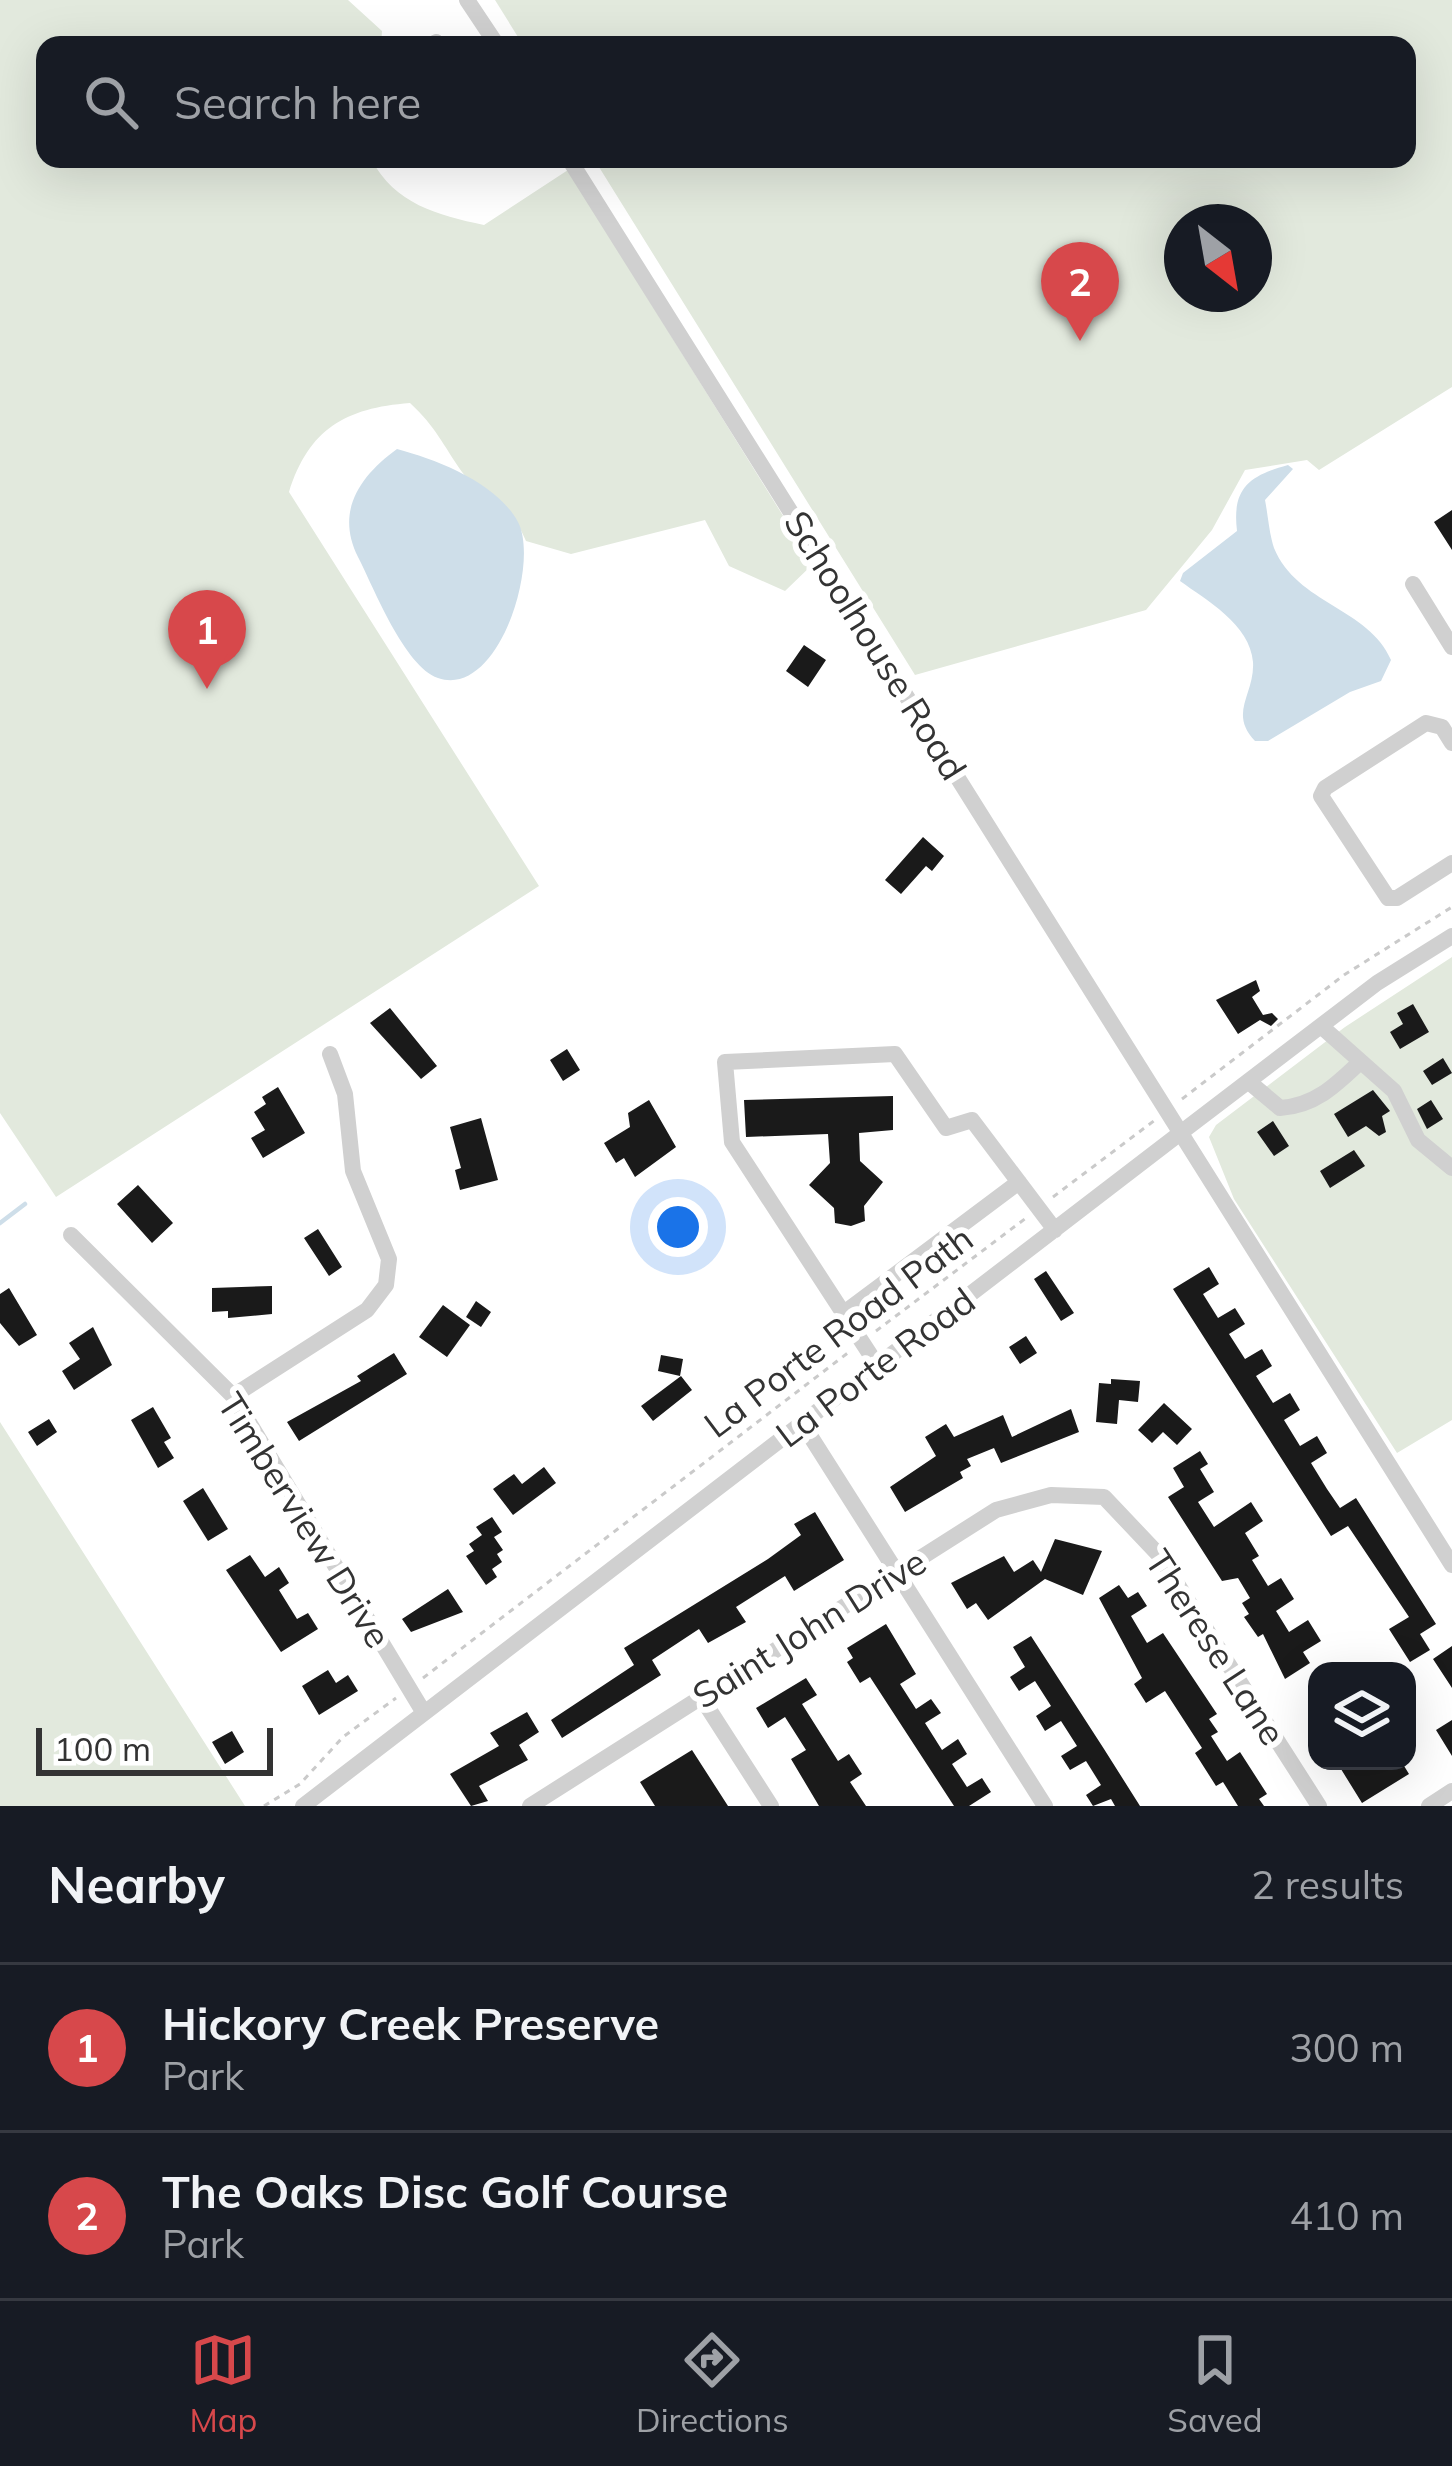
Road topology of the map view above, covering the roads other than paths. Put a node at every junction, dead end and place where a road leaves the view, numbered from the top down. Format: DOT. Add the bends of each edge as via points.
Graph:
graph roads {
  1 [pos="466,0"];
  2 [pos="491,36"];
  3 [pos="575,168"];
  4 [pos="1413,584"];
  5 [pos="1452,647"];
  6 [pos="1452,743"];
  7 [pos="1452,863"];
  8 [pos="1452,936"];
  9 [pos="1322,1027"];
  10 [pos="330,1054"];
  11 [pos="1358,1064"];
  12 [pos="1249,1082"];
  13 [pos="1183,1131"];
  14 [pos="1452,1168"];
  15 [pos="1018,1182"];
  16 [pos="1055,1230"];
  17 [pos="71,1235"];
  18 [pos="844,1313"];
  19 [pos="878,1365"];
  20 [pos="233,1396"];
  21 [pos="802,1423"];
  22 [pos="1104,1497"];
  23 [pos="1452,1565"];
  24 [pos="898,1573"];
  25 [pos="701,1696"];
  26 [pos="424,1713"];
  27 [pos="1452,1791"];
  28 [pos="303,1806"];
  29 [pos="530,1806"];
  30 [pos="771,1806"];
  31 [pos="1046,1806"];
  32 [pos="1319,1806"];
  33 [pos="1429,1806"];
  1 -- 2 [label="street"];
  3 -- 13 [label="street, Schoolhouse Road"];
  4 -- 5 [label="street"];
  6 -- 7 [label="street" via="1442,727 1426,723 1321,796 1388,898"];
  8 -- 9 [label="street, La Porte Road"];
  9 -- 11 [label="street"];
  9 -- 12 [label="street, La Porte Road"];
  10 -- 20 [label="street" via="345,1094 353,1171 390,1274 367,1310"];
  11 -- 12 [label="street" via="1298,1107 1280,1108"];
  11 -- 14 [label="street" via="1394,1091 1418,1140"];
  12 -- 13 [label="street, La Porte Road"];
  13 -- 16 [label="street, La Porte Road"];
  13 -- 23 [label="street, Schoolhouse Road"];
  15 -- 16 [label="street"];
  15 -- 18 [label="street"];
  15 -- 18 [label="street" via="971,1120 946,1128 895,1054 724,1062 732,1142"];
  16 -- 19 [label="street, La Porte Road"];
  17 -- 20 [label="street, Timberview Drive"];
  18 -- 19 [label="street"];
  19 -- 21 [label="street, La Porte Road"];
  20 -- 26 [label="street, Timberview Drive"];
  21 -- 24 [label="street"];
  21 -- 26 [label="street, La Porte Road"];
  22 -- 24 [label="street, Saint John Drive" via="1051,1495 996,1510"];
  22 -- 32 [label="street, Therese Lane" via="1158,1554"];
  24 -- 25 [label="street, Saint John Drive"];
  24 -- 31 [label="street"];
  25 -- 29 [label="street, Saint John Drive"];
  25 -- 30 [label="street"];
  26 -- 28 [label="street, La Porte Road"];
  27 -- 33 [label="street"];
}
